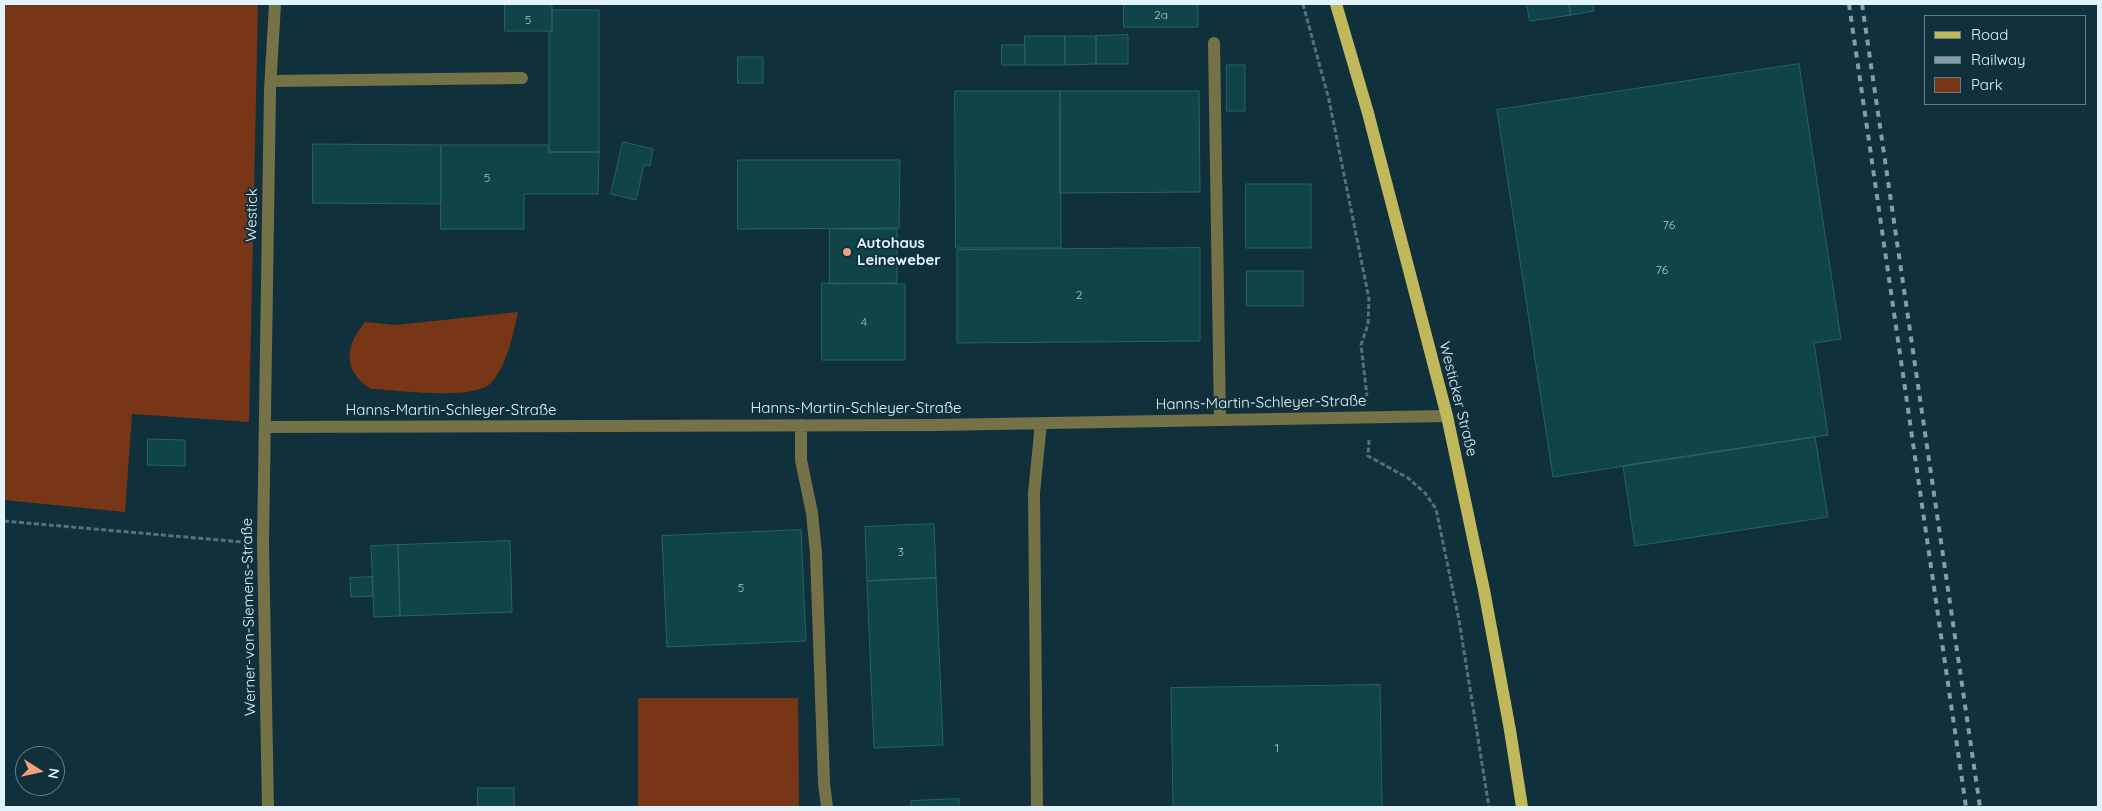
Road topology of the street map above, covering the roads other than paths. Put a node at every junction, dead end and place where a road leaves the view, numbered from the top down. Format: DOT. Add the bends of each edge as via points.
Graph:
graph roads {
  1 [pos="275,4"];
  2 [pos="1336,4"];
  3 [pos="1214,43"];
  4 [pos="522,78"];
  5 [pos="271,81"];
  6 [pos="1447,416"];
  7 [pos="1220,420"];
  8 [pos="1041,423"];
  9 [pos="801,425"];
  10 [pos="266,427"];
  11 [pos="268,807"];
  12 [pos="827,807"];
  13 [pos="1037,807"];
  14 [pos="1522,807"];
  1 -- 5 [label="street, Westick"];
  2 -- 6 [label="main road, Westicker Straße" via="1368,113"];
  3 -- 7 [label="street"];
  4 -- 5 [label="street"];
  5 -- 10 [label="street, Westick"];
  6 -- 7 [label="street, Hanns-Martin-Schleyer-Straße"];
  6 -- 14 [label="main road, Westicker Straße" via="1484,590"];
  7 -- 8 [label="street, Hanns-Martin-Schleyer-Straße"];
  8 -- 9 [label="street, Hanns-Martin-Schleyer-Straße"];
  8 -- 13 [label="street" via="1034,493"];
  9 -- 10 [label="street, Hanns-Martin-Schleyer-Straße"];
  9 -- 12 [label="street" via="801,460 816,553"];
  10 -- 11 [label="street, Werner-von-Siemens-Straße" via="263,543"];
}
